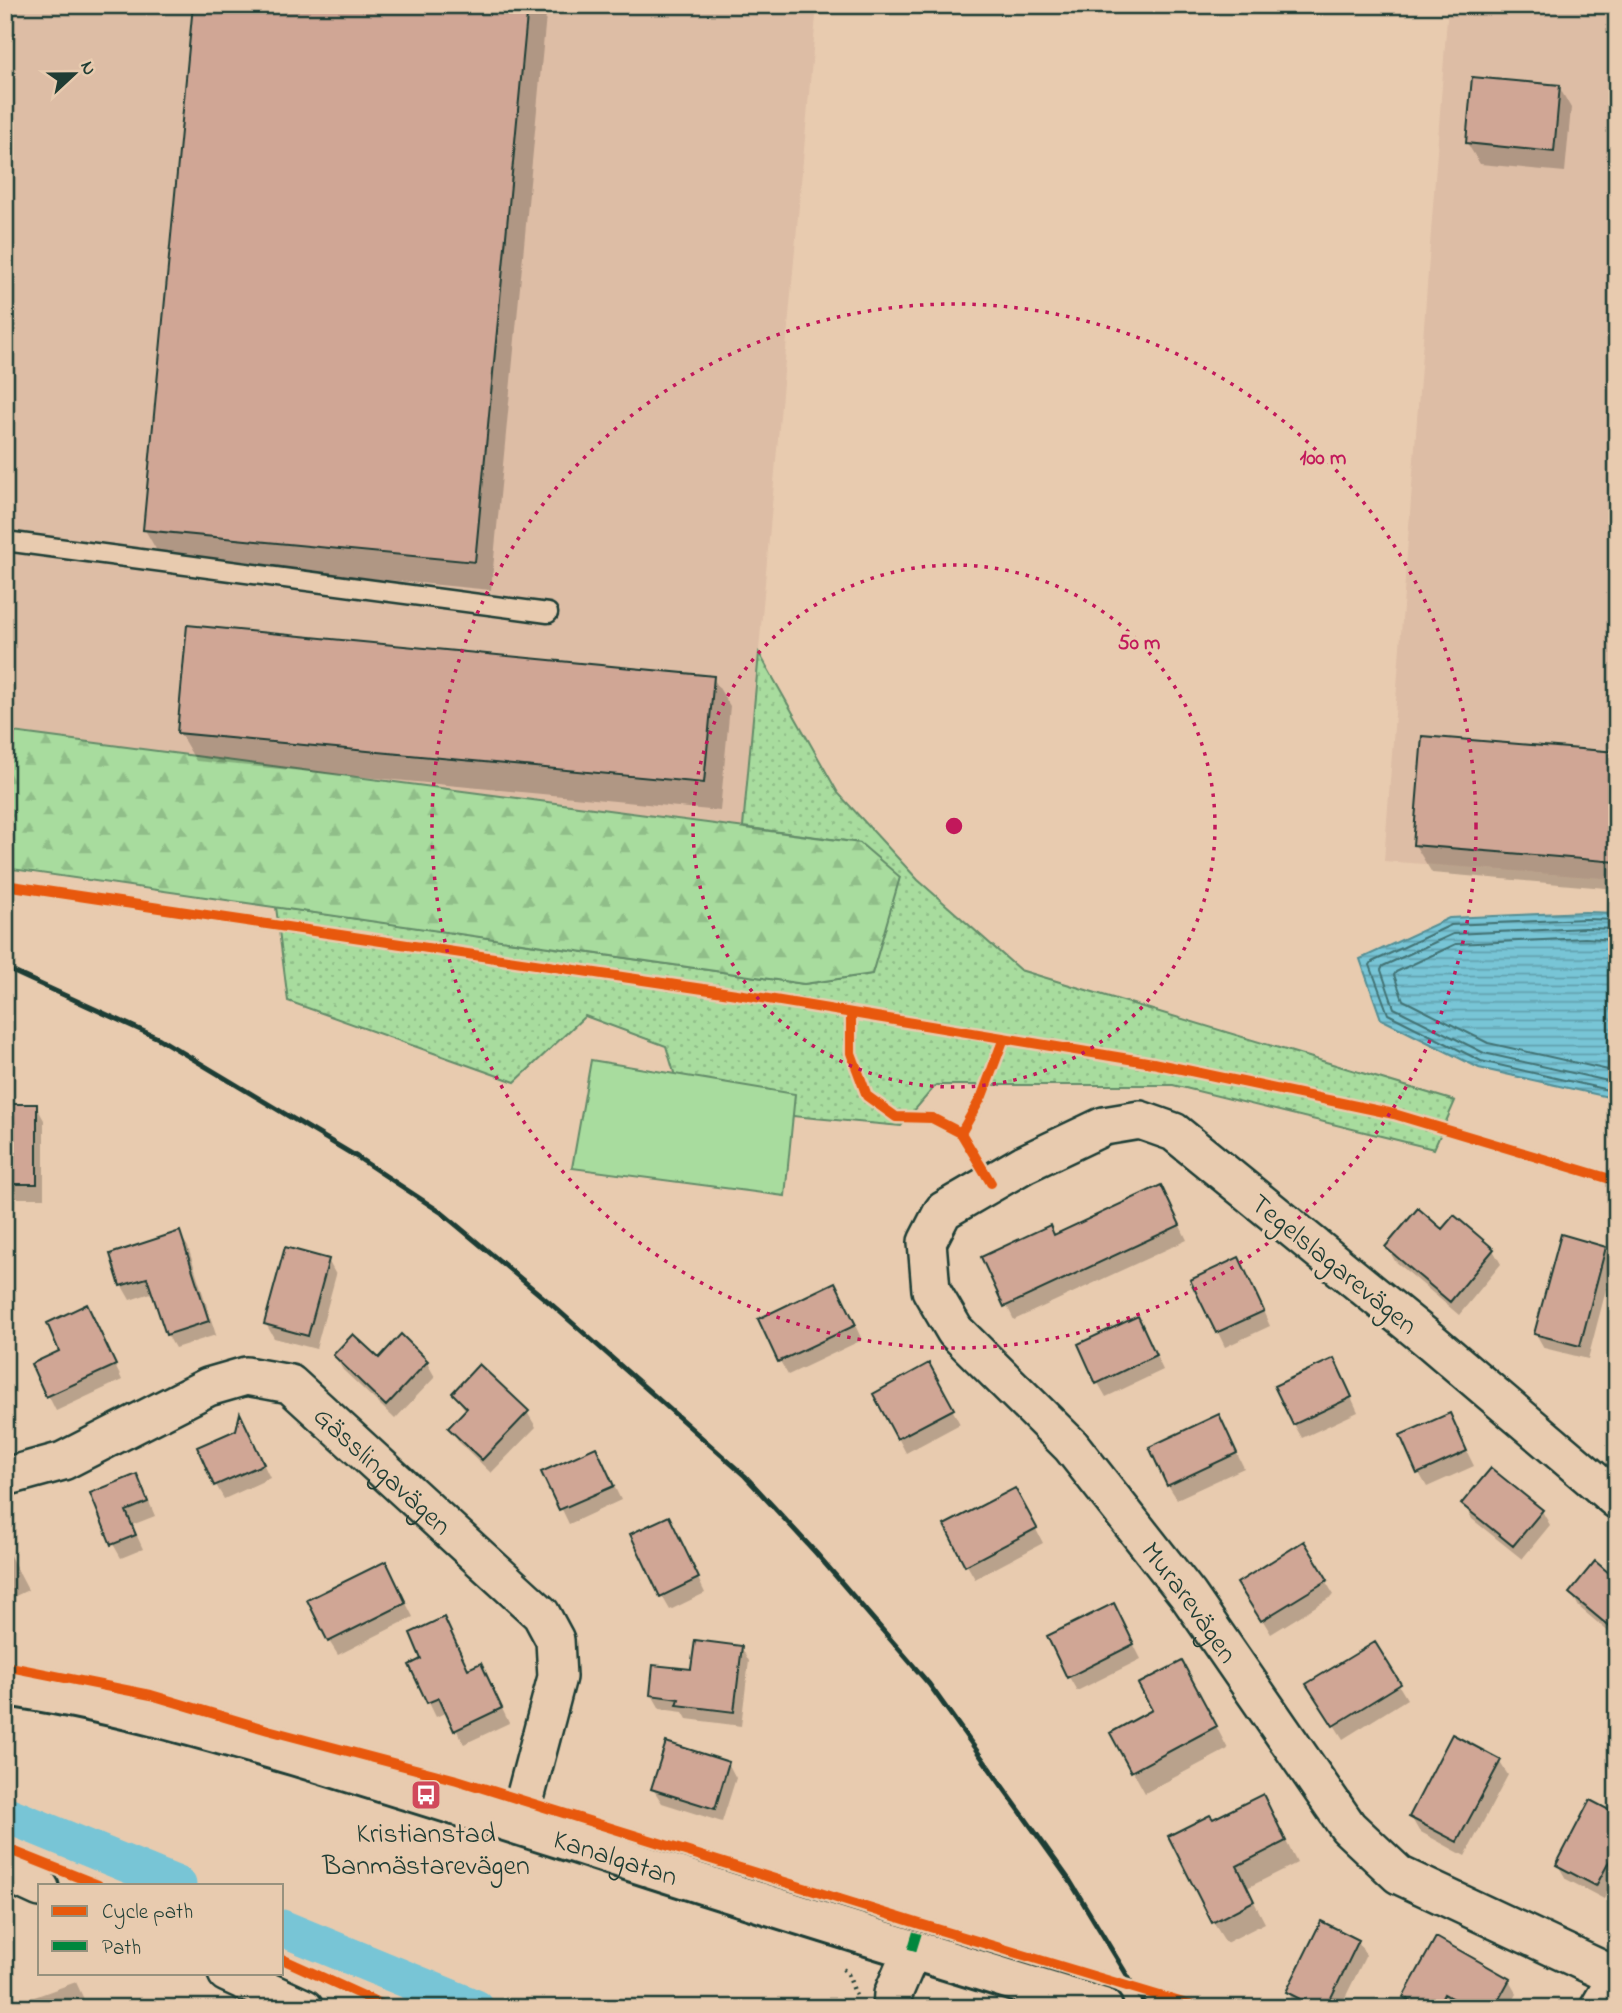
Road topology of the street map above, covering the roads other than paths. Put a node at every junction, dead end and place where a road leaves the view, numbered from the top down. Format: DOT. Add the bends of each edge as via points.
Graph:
graph roads {
  1 [pos="5,541"];
  2 [pos="548,613"];
  3 [pos="1024,1164"];
  4 [pos="5,1477"];
  5 [pos="1617,1500"];
  6 [pos="5,1686"];
  7 [pos="518,1825"];
  8 [pos="5,1872"];
  9 [pos="38,1887"];
  10 [pos="912,1950"];
  11 [pos="229,1974"];
  12 [pos="1617,1977"];
  13 [pos="300,2007"];
  14 [pos="892,2008"];
  15 [pos="1103,2008"];
  16 [pos="1599,2008"];
  1 -- 2 [label="lane"];
  3 -- 5 [label="street, Tegelslagarevägen" via="1104,1126 1140,1120 1174,1132"];
  3 -- 12 [label="street, Murarevägen" via="943,1211 927,1242 931,1290 955,1331 1071,1446 1188,1595 1348,1827 1399,1875"];
  4 -- 7 [label="street, Gässlingavägen" via="63,1461 208,1387 246,1376 290,1384 541,1614 555,1640 557,1677"];
  6 -- 7 [label="street, Kanalgatan" via="145,1714"];
  7 -- 10 [label="street, Kanalgatan"];
  8 -- 9 [label="street"];
  10 -- 14 [label="street" via="893,1994"];
  10 -- 15 [label="street, Kanalgatan"];
  11 -- 13 [label="street"];
  12 -- 16 [label="street"];
}
